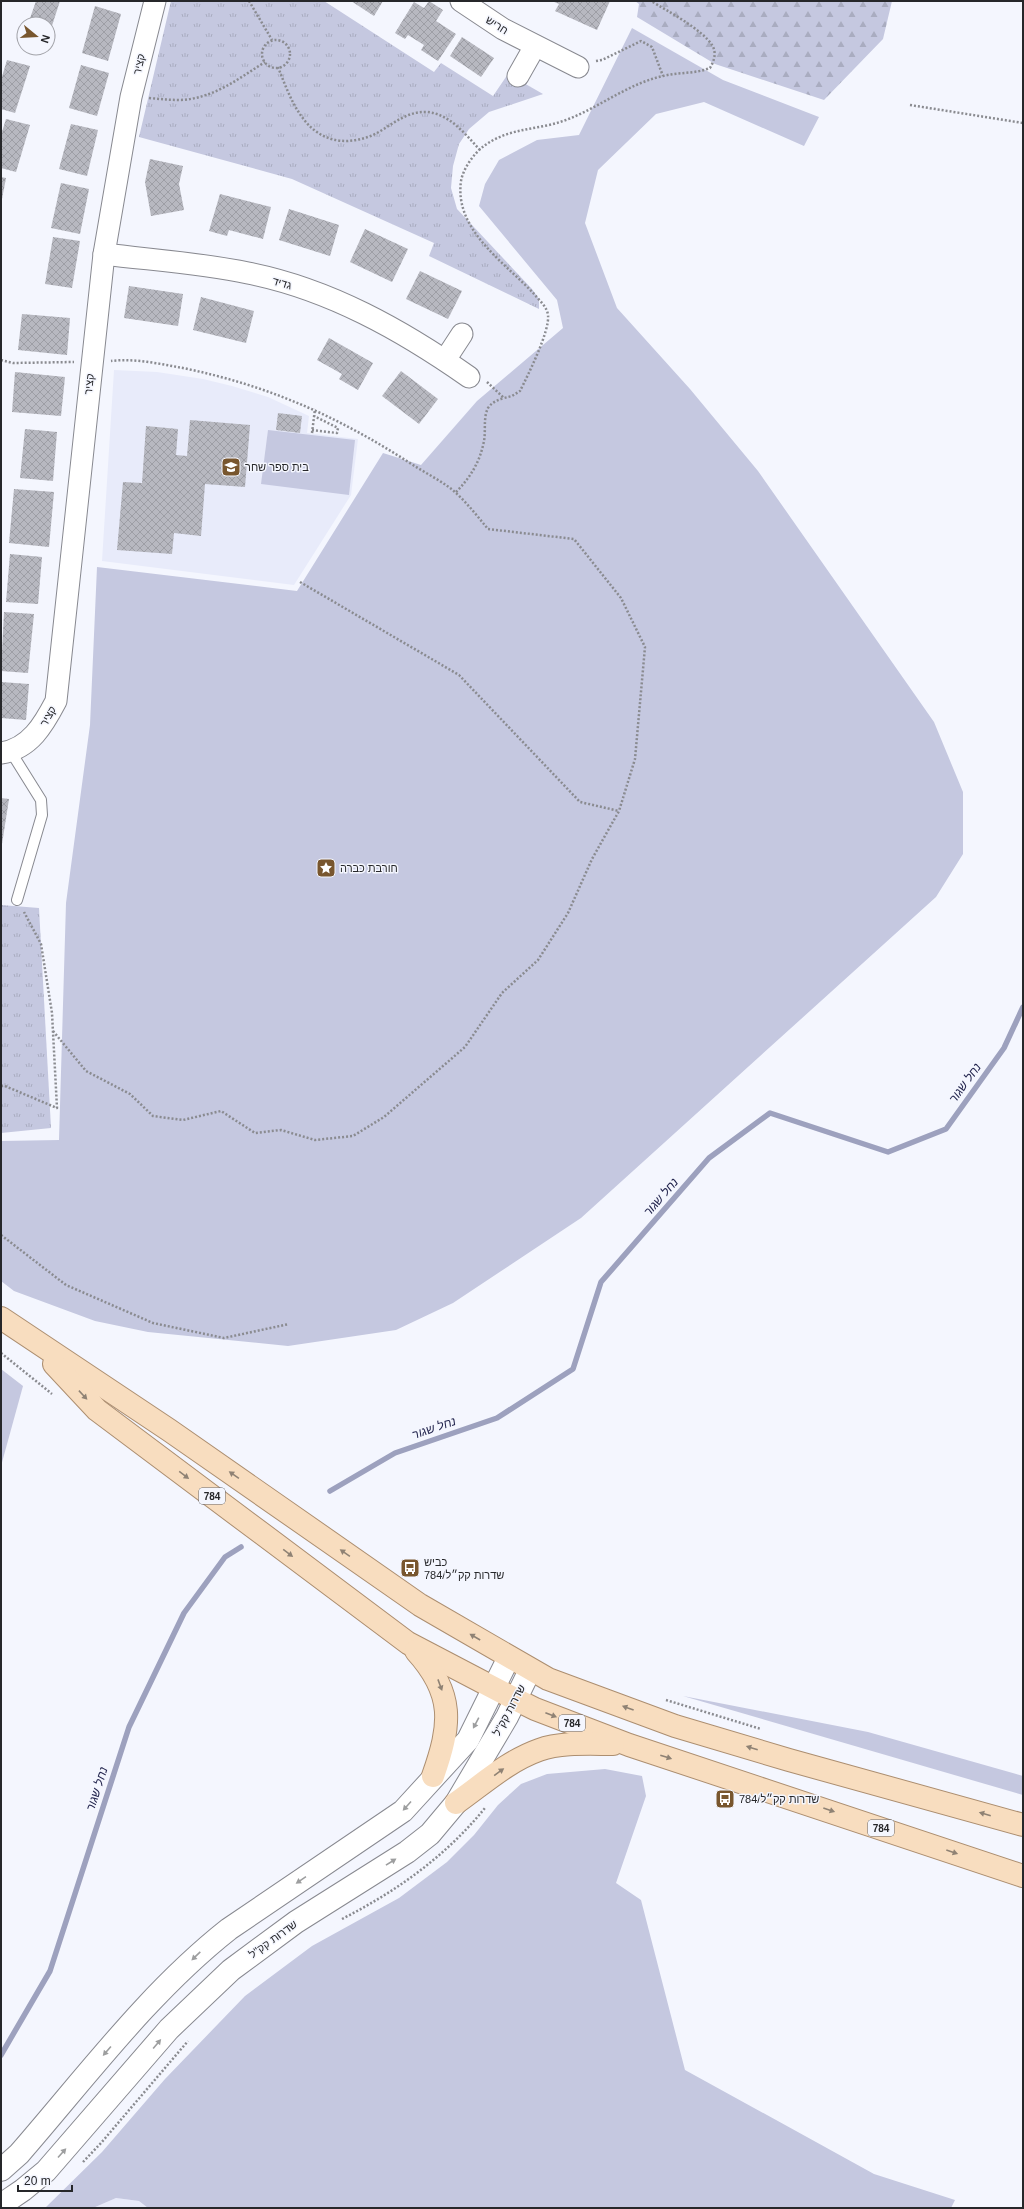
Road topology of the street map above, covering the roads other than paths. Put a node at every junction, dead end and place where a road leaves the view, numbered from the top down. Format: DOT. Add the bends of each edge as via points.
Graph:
graph roads {
  1 [pos="155,1"];
  2 [pos="461,1"];
  3 [pos="536,46"];
  4 [pos="578,67"];
  5 [pos="518,76"];
  6 [pos="104,254"];
  7 [pos="462,334"];
  8 [pos="445,360"];
  9 [pos="469,377"];
  10 [pos="6,752"];
  11 [pos="17,900"];
  12 [pos="1,1318"];
  13 [pos="27,1336"];
  14 [pos="408,1643"];
  15 [pos="509,1657"];
  16 [pos="530,1670"];
  17 [pos="494,1688"];
  18 [pos="515,1699"];
  19 [pos="629,1745"];
  20 [pos="433,1776"];
  21 [pos="456,1803"];
  22 [pos="1023,1825"];
  23 [pos="1023,1876"];
  24 [pos="1,2170"];
  25 [pos="1,2205"];
  1 -- 6 [label="street, קציר" via="130,98"];
  2 -- 3 [label="street, חריש" via="503,29"];
  3 -- 4 [label="street, חריש"];
  3 -- 5 [label="street"];
  6 -- 8 [label="street, גדיד" via="236,271 298,287 356,310"];
  6 -- 10 [label="street, קציר" via="56,701 43,726 32,738"];
  7 -- 8 [label="street"];
  8 -- 9 [label="street, גדיד"];
  10 -- 11 [label="lane, קציר" via="41,800 42,815"];
  12 -- 13 [label="main road, 784"];
  13 -- 14 [label="main road, 784, one-way" via="97,1410"];
  15 -- 13 [label="main road, 784, one-way" via="420,1605 170,1430"];
  14 -- 17 [label="main road, 784"];
  14 -- 20 [label="main road, one-way" via="437,1678 446,1707 446,1736"];
  15 -- 16 [label="main road, 784"];
  15 -- 17 [label="street, שדרות קק\"ל"];
  16 -- 18 [label="street, שדרות קק\"ל"];
  22 -- 16 [label="main road, 784, one-way" via="675,1726"];
  17 -- 18 [label="main road, 784"];
  17 -- 20 [label="street, שדרות קק\"ל, one-way" via="468,1740"];
  18 -- 19 [label="main road, 784, one-way"];
  18 -- 21 [label="street, שדרות קק\"ל"];
  21 -- 19 [label="main road, one-way" via="514,1761 540,1749 586,1744"];
  19 -- 23 [label="main road, 784, one-way"];
  20 -- 24 [label="street, שדרות קק\"ל, one-way" via="403,1810 205,1947 165,1986 19,2154"];
  25 -- 21 [label="street, שדרות קק\"ל, one-way" via="46,2171 169,2029 231,1970 296,1922 407,1852 430,1834"];
}
